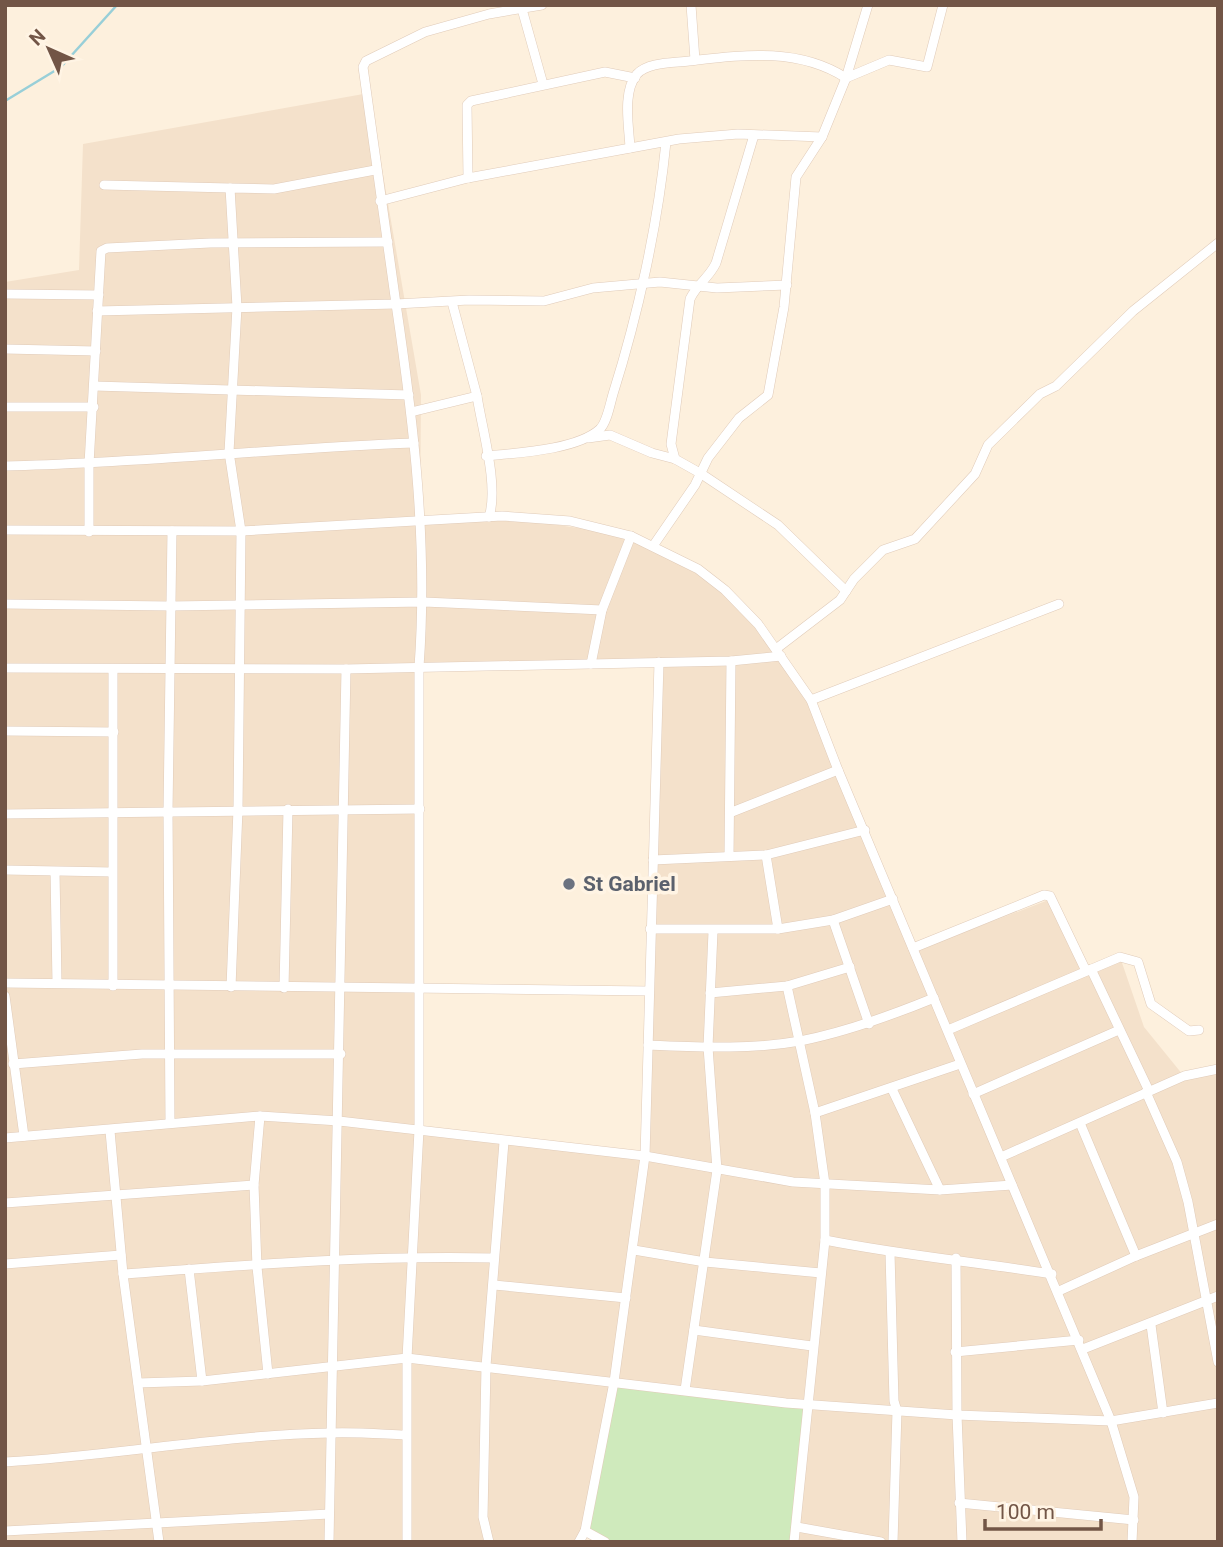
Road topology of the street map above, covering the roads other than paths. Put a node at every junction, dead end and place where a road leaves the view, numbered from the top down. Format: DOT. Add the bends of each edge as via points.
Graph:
graph roads {
  1 [pos="542,5"];
  2 [pos="691,5"];
  3 [pos="868,5"];
  4 [pos="943,5"];
  5 [pos="522,9"];
  6 [pos="695,60"];
  7 [pos="635,78"];
  8 [pos="846,78"];
  9 [pos="543,84"];
  10 [pos="754,135"];
  11 [pos="822,137"];
  12 [pos="666,142"];
  13 [pos="630,148"];
  14 [pos="375,170"];
  15 [pos="468,178"];
  16 [pos="104,185"];
  17 [pos="230,188"];
  18 [pos="380,201"];
  19 [pos="388,242"];
  20 [pos="1218,243"];
  21 [pos="234,245"];
  22 [pos="787,285"];
  23 [pos="640,286"];
  24 [pos="696,287"];
  25 [pos="5,294"];
  26 [pos="99,295"];
  27 [pos="452,302"];
  28 [pos="396,304"];
  29 [pos="237,307"];
  30 [pos="97,311"];
  31 [pos="5,349"];
  32 [pos="96,351"];
  33 [pos="94,386"];
  34 [pos="233,392"];
  35 [pos="409,395"];
  36 [pos="477,396"];
  37 [pos="5,407"];
  38 [pos="94,407"];
  39 [pos="411,412"];
  40 [pos="586,439"];
  41 [pos="414,443"];
  42 [pos="229,452"];
  43 [pos="486,456"];
  44 [pos="675,459"];
  45 [pos="89,464"];
  46 [pos="5,466"];
  47 [pos="700,473"];
  48 [pos="489,517"];
  49 [pos="420,522"];
  50 [pos="5,530"];
  51 [pos="172,531"];
  52 [pos="241,531"];
  53 [pos="89,532"];
  54 [pos="631,536"];
  55 [pos="653,546"];
  56 [pos="846,591"];
  57 [pos="424,602"];
  58 [pos="5,604"];
  59 [pos="1059,604"];
  60 [pos="239,605"];
  61 [pos="170,606"];
  62 [pos="602,610"];
  63 [pos="778,652"];
  64 [pos="731,661"];
  65 [pos="659,662"];
  66 [pos="591,664"];
  67 [pos="239,667"];
  68 [pos="419,667"];
  69 [pos="5,668"];
  70 [pos="170,668"];
  71 [pos="346,668"];
  72 [pos="113,670"];
  73 [pos="811,699"];
  74 [pos="5,732"];
  75 [pos="114,732"];
  76 [pos="838,770"];
  77 [pos="238,809"];
  78 [pos="288,809"];
  79 [pos="420,809"];
  80 [pos="167,811"];
  81 [pos="343,811"];
  82 [pos="115,812"];
  83 [pos="732,812"];
  84 [pos="5,814"];
  85 [pos="864,830"];
  86 [pos="766,855"];
  87 [pos="729,856"];
  88 [pos="653,860"];
  89 [pos="5,870"];
  90 [pos="55,872"];
  91 [pos="111,872"];
  92 [pos="893,899"];
  93 [pos="833,920"];
  94 [pos="650,929"];
  95 [pos="778,929"];
  96 [pos="713,932"];
  97 [pos="913,948"];
  98 [pos="850,967"];
  99 [pos="1088,970"];
  100 [pos="5,983"];
  101 [pos="57,983"];
  102 [pos="113,986"];
  103 [pos="232,986"];
  104 [pos="788,986"];
  105 [pos="170,987"];
  106 [pos="284,988"];
  107 [pos="342,989"];
  108 [pos="419,989"];
  109 [pos="649,991"];
  110 [pos="709,993"];
  111 [pos="5,996"];
  112 [pos="933,998"];
  113 [pos="869,1024"];
  114 [pos="948,1030"];
  115 [pos="1119,1030"];
  116 [pos="1199,1030"];
  117 [pos="798,1041"];
  118 [pos="648,1045"];
  119 [pos="708,1047"];
  120 [pos="341,1054"];
  121 [pos="169,1055"];
  122 [pos="13,1064"];
  123 [pos="960,1064"];
  124 [pos="1218,1069"];
  125 [pos="892,1089"];
  126 [pos="1147,1092"];
  127 [pos="973,1094"];
  128 [pos="815,1113"];
  129 [pos="260,1116"];
  130 [pos="338,1121"];
  131 [pos="170,1123"];
  132 [pos="1080,1123"];
  133 [pos="419,1130"];
  134 [pos="110,1131"];
  135 [pos="24,1136"];
  136 [pos="5,1138"];
  137 [pos="504,1142"];
  138 [pos="645,1156"];
  139 [pos="1000,1157"];
  140 [pos="716,1170"];
  141 [pos="825,1184"];
  142 [pos="254,1185"];
  143 [pos="1012,1185"];
  144 [pos="940,1190"];
  145 [pos="115,1195"];
  146 [pos="5,1203"];
  147 [pos="1218,1224"];
  148 [pos="1193,1234"];
  149 [pos="825,1240"];
  150 [pos="634,1251"];
  151 [pos="890,1253"];
  152 [pos="121,1255"];
  153 [pos="413,1256"];
  154 [pos="1136,1256"];
  155 [pos="495,1258"];
  156 [pos="956,1258"];
  157 [pos="337,1259"];
  158 [pos="705,1262"];
  159 [pos="5,1264"];
  160 [pos="257,1267"];
  161 [pos="189,1269"];
  162 [pos="821,1273"];
  163 [pos="123,1274"];
  164 [pos="1052,1274"];
  165 [pos="494,1285"];
  166 [pos="1059,1291"];
  167 [pos="1218,1296"];
  168 [pos="626,1298"];
  169 [pos="1206,1301"];
  170 [pos="1151,1325"];
  171 [pos="694,1330"];
  172 [pos="1081,1344"];
  173 [pos="812,1346"];
  174 [pos="955,1352"];
  175 [pos="407,1358"];
  176 [pos="1218,1362"];
  177 [pos="486,1366"];
  178 [pos="333,1368"];
  179 [pos="268,1374"];
  180 [pos="202,1381"];
  181 [pos="614,1382"];
  182 [pos="138,1383"];
  183 [pos="685,1390"];
  184 [pos="1218,1403"];
  185 [pos="806,1405"];
  186 [pos="897,1411"];
  187 [pos="1163,1413"];
  188 [pos="957,1415"];
  189 [pos="1111,1421"];
  190 [pos="330,1433"];
  191 [pos="405,1435"];
  192 [pos="146,1448"];
  193 [pos="5,1462"];
  194 [pos="960,1503"];
  195 [pos="329,1514"];
  196 [pos="1134,1520"];
  197 [pos="157,1522"];
  198 [pos="797,1527"];
  199 [pos="5,1531"];
  200 [pos="585,1531"];
  201 [pos="159,1542"];
  202 [pos="329,1542"];
  203 [pos="407,1542"];
  204 [pos="489,1542"];
  205 [pos="579,1542"];
  206 [pos="605,1542"];
  207 [pos="794,1542"];
  208 [pos="881,1542"];
  209 [pos="893,1542"];
  210 [pos="962,1542"];
  211 [pos="1132,1542"];
  1 -- 5 [label="street"];
  2 -- 6 [label="street"];
  3 -- 8 [label="street"];
  4 -- 8 [label="street" via="927,67 889,60"];
  5 -- 9 [label="street"];
  5 -- 14 [label="street" via="425,32 366,61 363,86"];
  6 -- 7 [label="street" via="659,64"];
  6 -- 8 [label="street" via="775,55 828,66"];
  7 -- 9 [label="street" via="605,72"];
  7 -- 13 [label="street" via="629,87"];
  8 -- 11 [label="street"];
  9 -- 15 [label="street" via="482,97 467,105"];
  10 -- 11 [label="street"];
  10 -- 12 [label="street"];
  10 -- 24 [label="street" via="716,263 708,279"];
  11 -- 22 [label="street" via="796,177"];
  12 -- 13 [label="street"];
  12 -- 23 [label="street"];
  13 -- 15 [label="street"];
  14 -- 17 [label="street" via="274,189"];
  14 -- 18 [label="street"];
  15 -- 18 [label="street"];
  16 -- 17 [label="street"];
  17 -- 21 [label="street"];
  18 -- 19 [label="street"];
  19 -- 21 [label="street"];
  19 -- 28 [label="street"];
  20 -- 56 [label="street" via="1133,311 1056,386 1032,402 988,445 975,474 915,539 883,550"];
  21 -- 26 [label="street" via="107,248 99,256"];
  21 -- 29 [label="street"];
  22 -- 24 [label="street"];
  22 -- 47 [label="street" via="768,395 739,418"];
  23 -- 24 [label="street" via="660,282"];
  23 -- 27 [label="street" via="593,288 544,301"];
  23 -- 40 [label="street" via="602,427"];
  24 -- 44 [label="street" via="686,324 671,444"];
  25 -- 26 [label="street"];
  26 -- 30 [label="street"];
  27 -- 28 [label="street"];
  27 -- 36 [label="street"];
  28 -- 29 [label="street"];
  28 -- 35 [label="street"];
  29 -- 30 [label="street"];
  29 -- 34 [label="street"];
  30 -- 32 [label="street"];
  31 -- 32 [label="street"];
  32 -- 33 [label="street"];
  33 -- 34 [label="street"];
  33 -- 38 [label="street"];
  34 -- 35 [label="street"];
  34 -- 42 [label="street"];
  35 -- 39 [label="street"];
  36 -- 39 [label="street"];
  36 -- 43 [label="street"];
  37 -- 38 [label="street"];
  38 -- 45 [label="street"];
  39 -- 41 [label="street"];
  40 -- 43 [label="street"];
  40 -- 44 [label="street" via="610,435"];
  41 -- 42 [label="street"];
  41 -- 49 [label="street"];
  42 -- 45 [label="street"];
  42 -- 52 [label="street"];
  43 -- 48 [label="street"];
  44 -- 47 [label="street"];
  45 -- 46 [label="street"];
  45 -- 53 [label="street"];
  47 -- 55 [label="street"];
  47 -- 56 [label="street" via="778,525"];
  48 -- 49 [label="street"];
  48 -- 54 [label="street" via="570,522"];
  49 -- 52 [label="street"];
  49 -- 57 [label="street"];
  50 -- 53 [label="street"];
  51 -- 52 [label="street"];
  51 -- 53 [label="street"];
  51 -- 61 [label="street"];
  52 -- 60 [label="street"];
  54 -- 55 [label="street"];
  54 -- 62 [label="street"];
  55 -- 63 [label="street" via="698,569 725,590"];
  56 -- 63 [label="street"];
  57 -- 60 [label="street"];
  57 -- 62 [label="street"];
  57 -- 68 [label="street"];
  58 -- 61 [label="street"];
  59 -- 73 [label="street"];
  60 -- 61 [label="street"];
  60 -- 67 [label="street"];
  61 -- 70 [label="street"];
  62 -- 66 [label="street"];
  63 -- 64 [label="street"];
  63 -- 73 [label="street"];
  64 -- 65 [label="street"];
  64 -- 83 [label="street"];
  65 -- 66 [label="street"];
  65 -- 88 [label="street"];
  66 -- 68 [label="street"];
  67 -- 70 [label="street"];
  67 -- 71 [label="street"];
  67 -- 77 [label="street"];
  68 -- 71 [label="street"];
  68 -- 79 [label="street"];
  69 -- 72 [label="street"];
  70 -- 72 [label="street"];
  70 -- 80 [label="street"];
  71 -- 81 [label="street"];
  72 -- 75 [label="street"];
  73 -- 76 [label="street"];
  74 -- 75 [label="street"];
  75 -- 82 [label="street"];
  76 -- 83 [label="street"];
  76 -- 85 [label="street"];
  77 -- 78 [label="street"];
  77 -- 80 [label="street"];
  77 -- 103 [label="street"];
  78 -- 81 [label="street"];
  78 -- 106 [label="street"];
  79 -- 81 [label="street"];
  79 -- 108 [label="street"];
  80 -- 82 [label="street"];
  80 -- 105 [label="street"];
  81 -- 107 [label="street"];
  82 -- 84 [label="street"];
  82 -- 91 [label="street"];
  83 -- 87 [label="street"];
  85 -- 86 [label="street"];
  85 -- 92 [label="street"];
  86 -- 87 [label="street"];
  86 -- 95 [label="street"];
  87 -- 88 [label="street"];
  88 -- 94 [label="street"];
  89 -- 90 [label="street"];
  90 -- 91 [label="street"];
  90 -- 101 [label="street"];
  91 -- 102 [label="street"];
  92 -- 93 [label="street"];
  92 -- 97 [label="street"];
  93 -- 95 [label="street"];
  93 -- 98 [label="street"];
  94 -- 96 [label="street"];
  94 -- 109 [label="street"];
  95 -- 96 [label="street"];
  96 -- 110 [label="street"];
  97 -- 99 [label="street" via="1044,895 1050,896"];
  97 -- 112 [label="street"];
  98 -- 104 [label="street"];
  98 -- 113 [label="street"];
  99 -- 114 [label="street"];
  99 -- 115 [label="street"];
  99 -- 116 [label="street" via="1121,957 1138,962 1156,1010 1189,1031"];
  100 -- 101 [label="street"];
  101 -- 102 [label="street"];
  102 -- 105 [label="street"];
  103 -- 105 [label="street"];
  103 -- 106 [label="street"];
  104 -- 110 [label="street"];
  104 -- 117 [label="street"];
  105 -- 121 [label="street"];
  106 -- 107 [label="street"];
  107 -- 108 [label="street"];
  107 -- 120 [label="street"];
  108 -- 109 [label="street"];
  108 -- 133 [label="street"];
  109 -- 118 [label="street"];
  110 -- 119 [label="street"];
  111 -- 122 [label="street"];
  112 -- 113 [label="street"];
  112 -- 114 [label="street"];
  113 -- 117 [label="street"];
  114 -- 123 [label="street"];
  115 -- 126 [label="street"];
  115 -- 127 [label="street"];
  117 -- 119 [label="street"];
  117 -- 128 [label="street"];
  118 -- 119 [label="street"];
  118 -- 138 [label="street"];
  119 -- 140 [label="street"];
  120 -- 121 [label="street"];
  120 -- 130 [label="street"];
  121 -- 122 [label="street"];
  121 -- 131 [label="street"];
  122 -- 135 [label="street"];
  123 -- 125 [label="street"];
  123 -- 127 [label="street"];
  124 -- 126 [label="street" via="1184,1076"];
  125 -- 128 [label="street"];
  125 -- 144 [label="street"];
  126 -- 132 [label="street"];
  126 -- 148 [label="street" via="1177,1162"];
  127 -- 139 [label="street"];
  128 -- 141 [label="street"];
  129 -- 130 [label="street"];
  129 -- 131 [label="street"];
  129 -- 142 [label="street"];
  130 -- 133 [label="street"];
  130 -- 157 [label="street"];
  131 -- 134 [label="street"];
  132 -- 139 [label="street"];
  132 -- 154 [label="street"];
  133 -- 137 [label="street"];
  133 -- 153 [label="street"];
  134 -- 135 [label="street"];
  134 -- 145 [label="street"];
  135 -- 136 [label="street"];
  137 -- 138 [label="street"];
  137 -- 155 [label="street"];
  138 -- 140 [label="street"];
  138 -- 150 [label="street"];
  139 -- 143 [label="street"];
  140 -- 141 [label="street"];
  140 -- 158 [label="street"];
  141 -- 144 [label="street"];
  141 -- 149 [label="street"];
  142 -- 145 [label="street"];
  142 -- 160 [label="street"];
  143 -- 144 [label="street"];
  143 -- 164 [label="street"];
  145 -- 146 [label="street"];
  145 -- 152 [label="street"];
  147 -- 148 [label="street"];
  148 -- 154 [label="street"];
  148 -- 169 [label="street"];
  149 -- 151 [label="street"];
  149 -- 162 [label="street"];
  150 -- 158 [label="street"];
  150 -- 168 [label="street"];
  151 -- 156 [label="street"];
  151 -- 186 [label="street"];
  152 -- 159 [label="street"];
  152 -- 163 [label="street"];
  153 -- 155 [label="street"];
  153 -- 157 [label="street"];
  153 -- 175 [label="street"];
  154 -- 166 [label="street"];
  155 -- 165 [label="street"];
  156 -- 164 [label="street"];
  156 -- 174 [label="street"];
  157 -- 160 [label="street"];
  157 -- 178 [label="street"];
  158 -- 162 [label="street"];
  158 -- 171 [label="street"];
  160 -- 161 [label="street"];
  160 -- 179 [label="street"];
  161 -- 163 [label="street"];
  161 -- 180 [label="street"];
  162 -- 173 [label="street"];
  163 -- 182 [label="street"];
  164 -- 166 [label="street"];
  165 -- 168 [label="street"];
  165 -- 177 [label="street"];
  166 -- 172 [label="street"];
  167 -- 169 [label="street"];
  168 -- 181 [label="street"];
  169 -- 170 [label="street"];
  169 -- 176 [label="street"];
  170 -- 172 [label="street"];
  170 -- 187 [label="street"];
  171 -- 173 [label="street"];
  171 -- 183 [label="street"];
  172 -- 174 [label="street"];
  172 -- 189 [label="street"];
  173 -- 185 [label="street"];
  174 -- 188 [label="street"];
  175 -- 177 [label="street"];
  175 -- 178 [label="street"];
  175 -- 191 [label="street"];
  177 -- 181 [label="street"];
  177 -- 204 [label="street" via="483,1517"];
  178 -- 179 [label="street"];
  178 -- 190 [label="street"];
  179 -- 180 [label="street"];
  180 -- 182 [label="street"];
  181 -- 183 [label="street"];
  181 -- 200 [label="street"];
  182 -- 192 [label="street"];
  183 -- 185 [label="street"];
  184 -- 187 [label="street"];
  185 -- 186 [label="street"];
  185 -- 198 [label="street"];
  186 -- 188 [label="street"];
  186 -- 209 [label="street"];
  187 -- 189 [label="street"];
  188 -- 189 [label="street"];
  188 -- 194 [label="street"];
  189 -- 196 [label="street" via="1134,1497"];
  190 -- 191 [label="street"];
  190 -- 192 [label="street"];
  190 -- 195 [label="street"];
  191 -- 203 [label="street"];
  192 -- 193 [label="street"];
  192 -- 197 [label="street"];
  194 -- 196 [label="street"];
  194 -- 210 [label="street"];
  195 -- 197 [label="street"];
  195 -- 202 [label="street"];
  196 -- 211 [label="street"];
  197 -- 199 [label="street"];
  197 -- 201 [label="street"];
  198 -- 207 [label="street"];
  198 -- 208 [label="street"];
  200 -- 205 [label="street"];
  200 -- 206 [label="street"];
}
